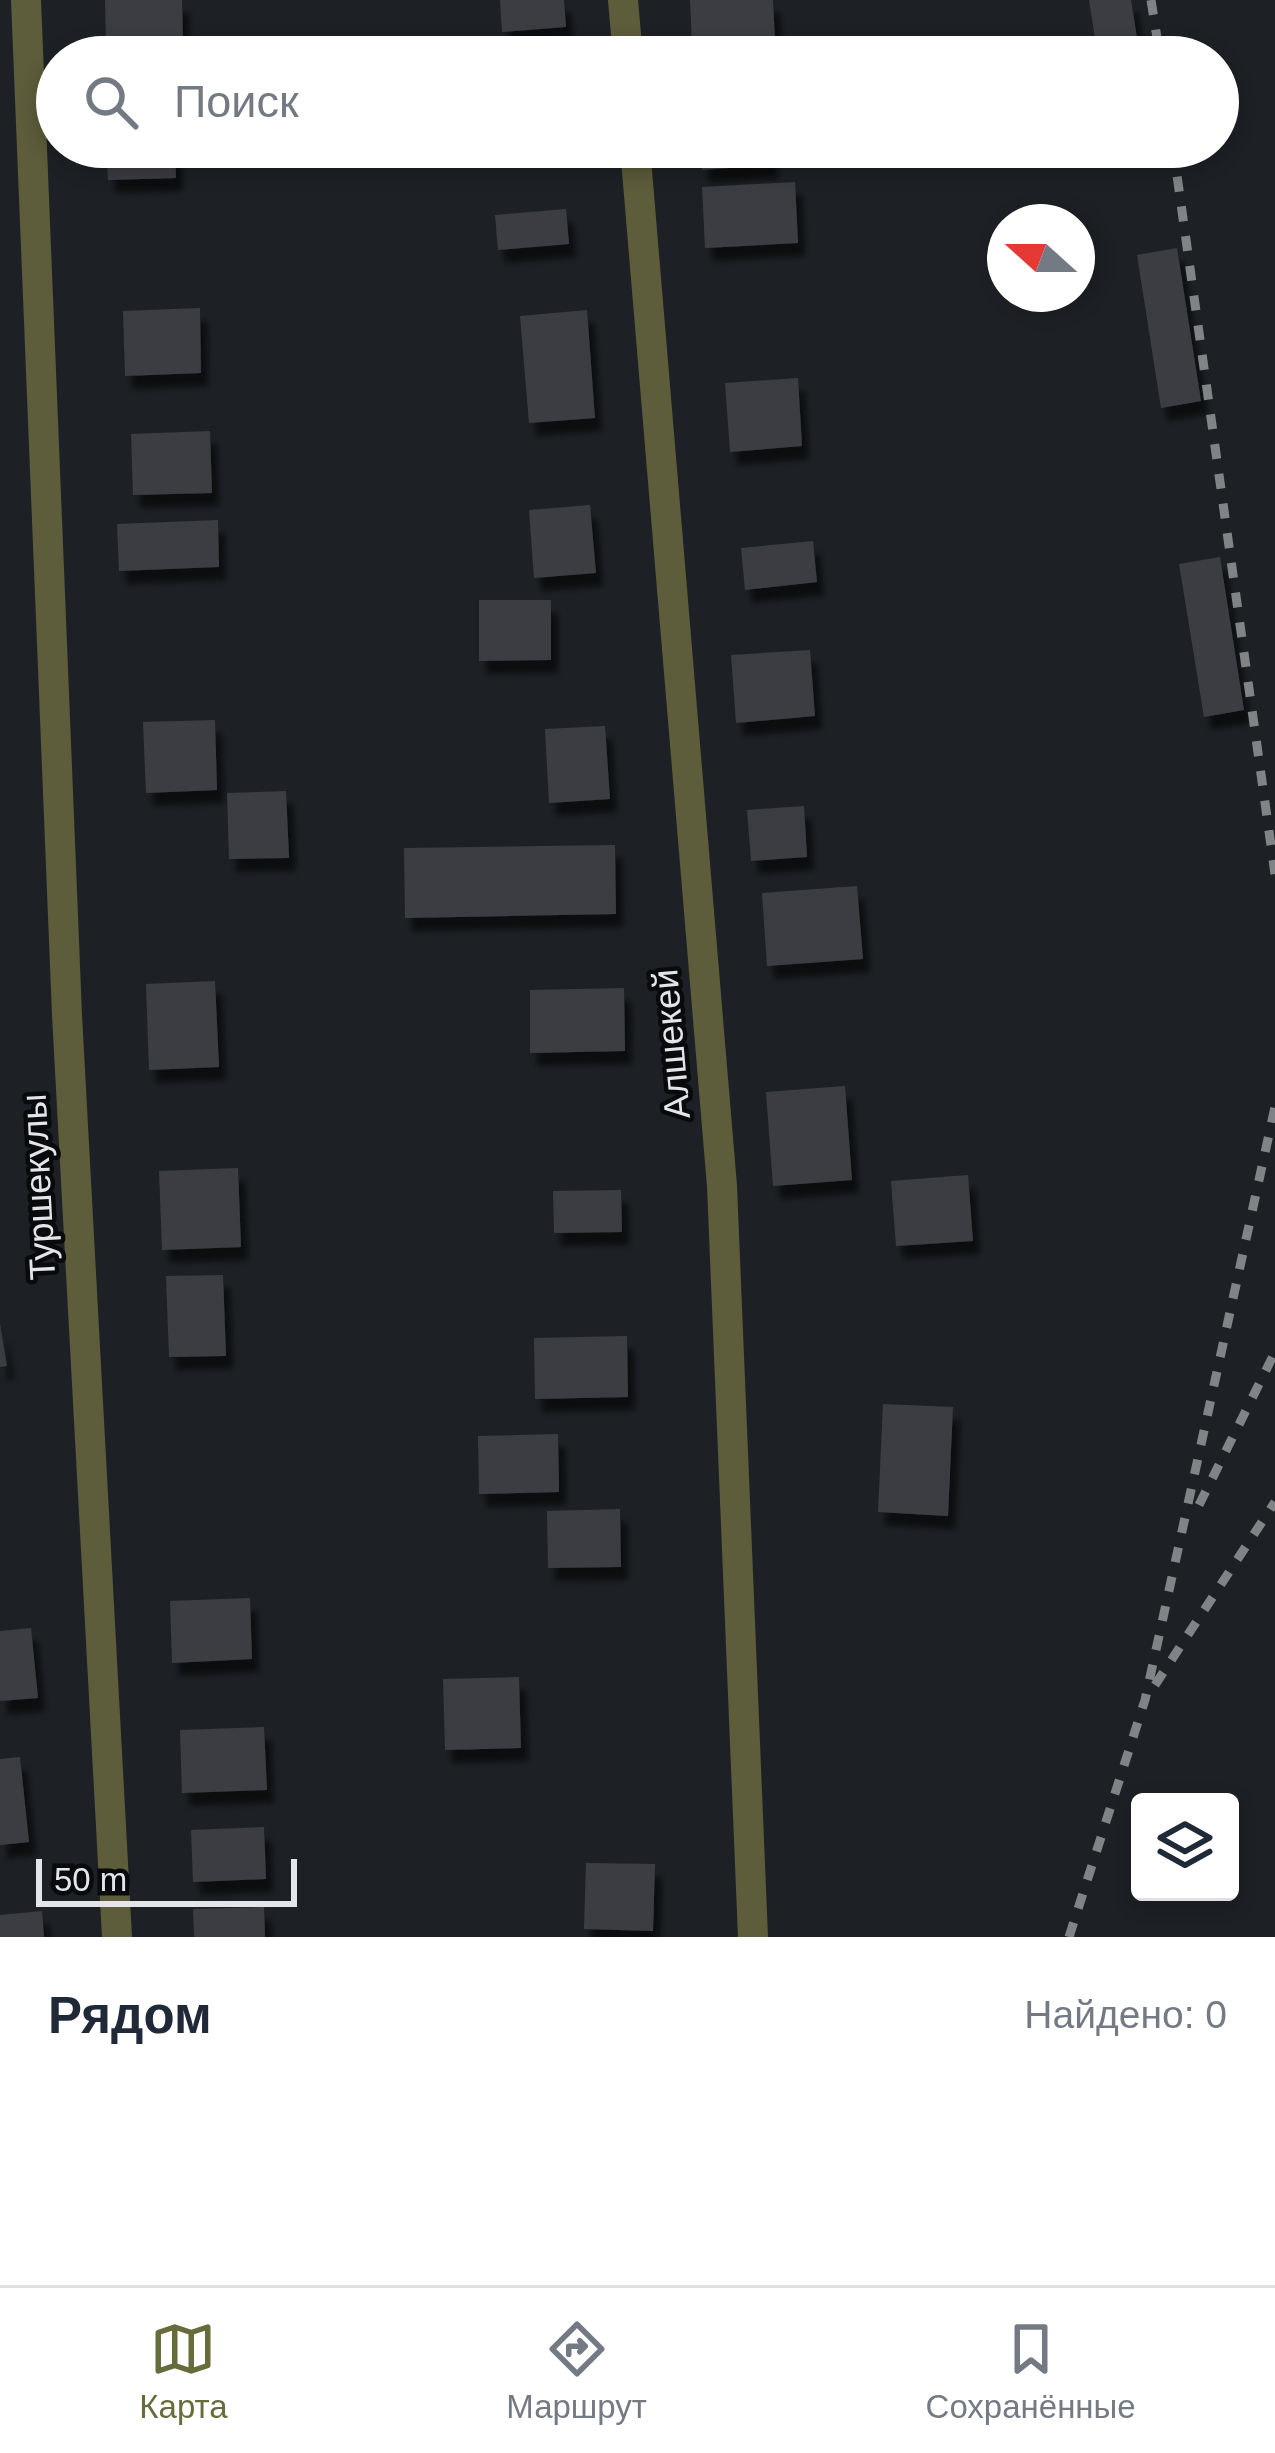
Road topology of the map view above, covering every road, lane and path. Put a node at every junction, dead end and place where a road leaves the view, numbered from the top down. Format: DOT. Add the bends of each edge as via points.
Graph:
graph roads {
  1 [pos="26,0"];
  2 [pos="623,0"];
  3 [pos="626,36"];
  4 [pos="637,168"];
  5 [pos="117,1937"];
  6 [pos="753,1937"];
  1 -- 5 [label="street, Туршекулы" via="66,991"];
  2 -- 3 [label="street"];
  4 -- 6 [label="street, Алшекей" via="722,1186"];
}
